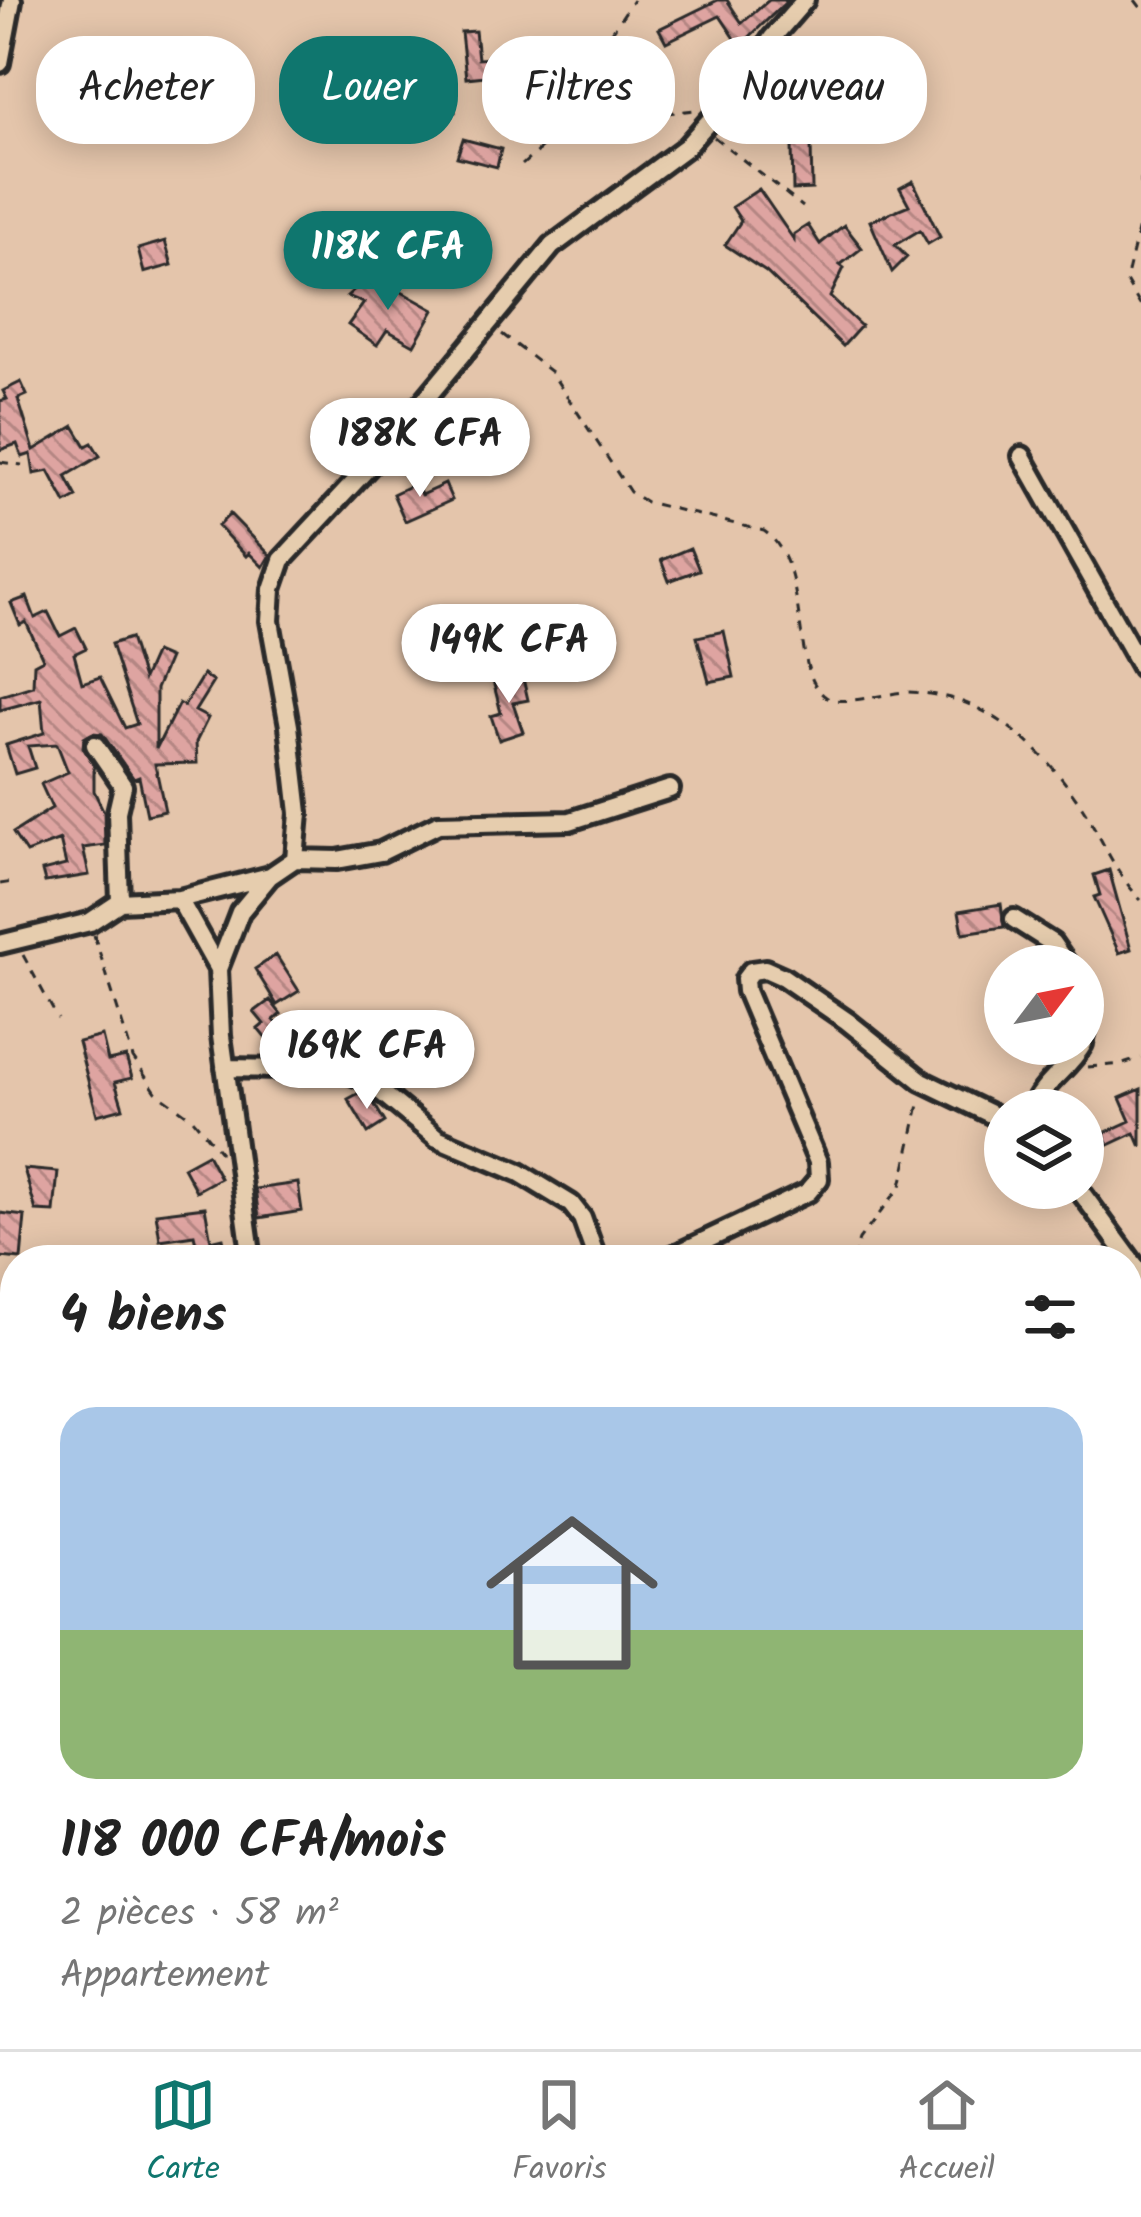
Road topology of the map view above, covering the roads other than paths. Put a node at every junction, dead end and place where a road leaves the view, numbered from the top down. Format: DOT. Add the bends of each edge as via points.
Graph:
graph roads {
  1 [pos="12,0"];
  2 [pos="805,0"];
  3 [pos="0,64"];
  4 [pos="1022,457"];
  5 [pos="1141,667"];
  6 [pos="95,745"];
  7 [pos="670,789"];
  8 [pos="295,859"];
  9 [pos="270,876"];
  10 [pos="178,899"];
  11 [pos="120,902"];
  12 [pos="1014,919"];
  13 [pos="8,944"];
  14 [pos="1053,945"];
  15 [pos="218,969"];
  16 [pos="1066,1065"];
  17 [pos="225,1068"];
  18 [pos="1044,1089"];
  19 [pos="984,1111"];
  20 [pos="1093,1209"];
  21 [pos="250,1245"];
  22 [pos="591,1245"];
  23 [pos="696,1245"];
  24 [pos="1120,1245"];
  1 -- 3 [label="street"];
  2 -- 8 [label="street" via="744,82 667,164 552,246 283,560 270,621 294,770"];
  4 -- 5 [label="street"];
  6 -- 11 [label="street" via="123,786 116,812"];
  7 -- 8 [label="street" via="561,822 438,824 381,853"];
  8 -- 9 [label="street"];
  9 -- 10 [label="street"];
  9 -- 15 [label="street" via="240,912"];
  10 -- 11 [label="street"];
  10 -- 15 [label="street"];
  11 -- 13 [label="street" via="90,922"];
  12 -- 14 [label="street"];
  15 -- 17 [label="street"];
  16 -- 18 [label="street"];
  17 -- 21 [label="street"];
  17 -- 22 [label="street" via="342,1070 368,1081 437,1138 572,1204"];
  19 -- 23 [label="street" via="922,1081 783,977 752,971 746,992 819,1179 808,1192"];
  20 -- 24 [label="street"];
}
